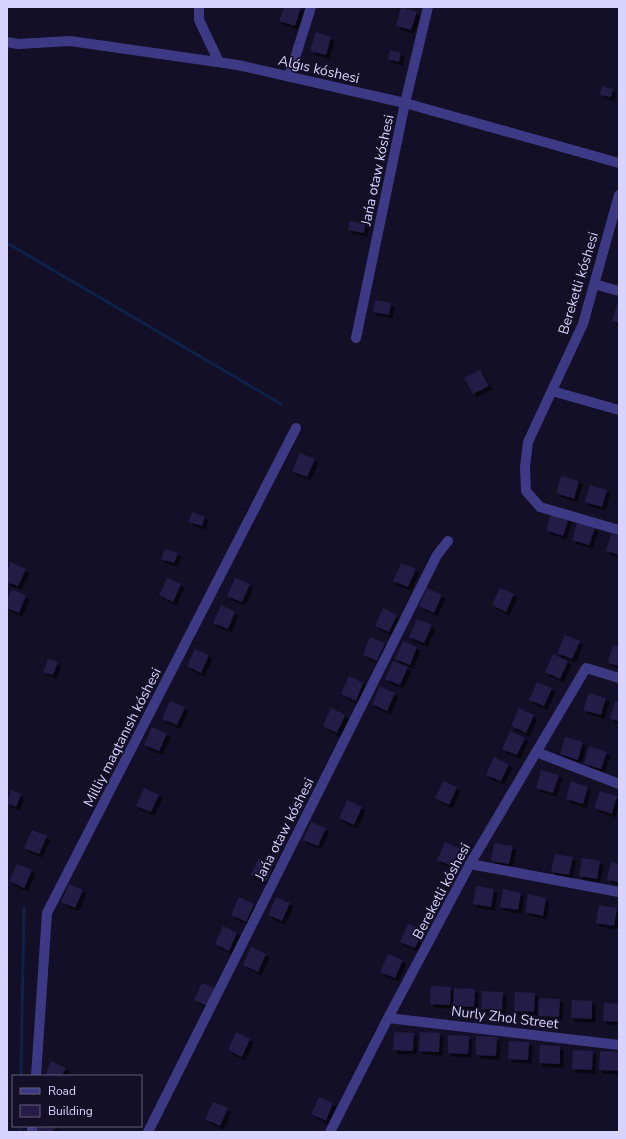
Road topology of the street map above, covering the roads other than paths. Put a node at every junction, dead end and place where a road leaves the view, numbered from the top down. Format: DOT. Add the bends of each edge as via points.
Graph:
graph roads {
  1 [pos="199,7"];
  2 [pos="311,7"];
  3 [pos="428,7"];
  4 [pos="7,42"];
  5 [pos="219,62"];
  6 [pos="289,77"];
  7 [pos="405,103"];
  8 [pos="619,163"];
  9 [pos="619,195"];
  10 [pos="594,284"];
  11 [pos="619,291"];
  12 [pos="356,338"];
  13 [pos="552,391"];
  14 [pos="619,410"];
  15 [pos="296,428"];
  16 [pos="619,530"];
  17 [pos="448,541"];
  18 [pos="619,678"];
  19 [pos="536,752"];
  20 [pos="619,784"];
  21 [pos="470,864"];
  22 [pos="619,892"];
  23 [pos="388,1018"];
  24 [pos="619,1045"];
  25 [pos="36,1075"];
  26 [pos="148,1132"];
  27 [pos="330,1132"];
  1 -- 5 [label="street" via="199,20"];
  2 -- 6 [label="street"];
  3 -- 7 [label="street, Jańa otaw kóshesi"];
  4 -- 5 [label="street, Alǵıs kóshesi" via="18,44 70,41"];
  5 -- 6 [label="street, Alǵıs kóshesi"];
  6 -- 7 [label="street, Alǵıs kóshesi"];
  7 -- 8 [label="street, Alǵıs kóshesi"];
  7 -- 12 [label="street, Jańa otaw kóshesi"];
  9 -- 10 [label="street, Bereketli kóshesi"];
  10 -- 11 [label="street"];
  10 -- 13 [label="street, Bereketli kóshesi" via="583,324"];
  13 -- 14 [label="street"];
  13 -- 16 [label="street, Bereketli kóshesi" via="528,442 526,490 540,506"];
  15 -- 25 [label="street, Milliy maqtanısh kóshesi" via="47,913"];
  17 -- 26 [label="street, Jańa otaw kóshesi" via="437,555"];
  18 -- 19 [label="street, Bereketli kóshesi" via="586,668"];
  19 -- 20 [label="street"];
  19 -- 21 [label="street, Bereketli kóshesi"];
  21 -- 22 [label="street"];
  21 -- 23 [label="street, Bereketli kóshesi"];
  23 -- 24 [label="street, Nurly Zhol Street"];
  23 -- 27 [label="street, Bereketli kóshesi"];
}
